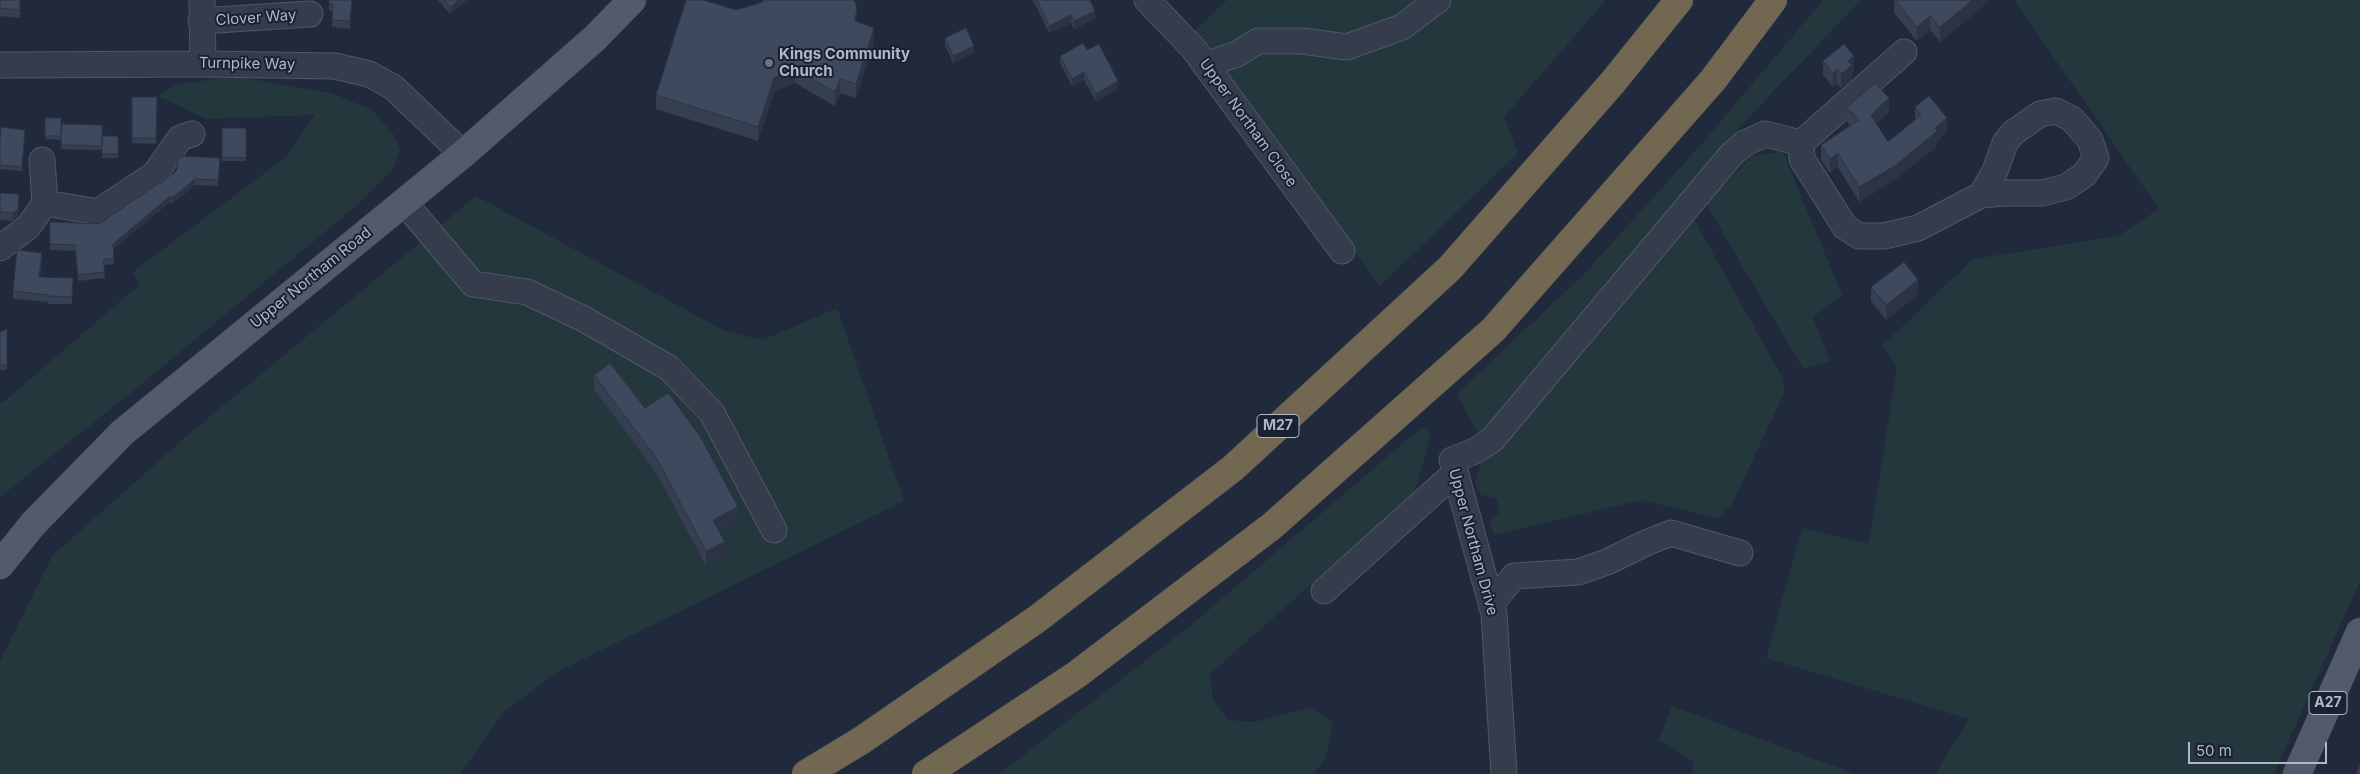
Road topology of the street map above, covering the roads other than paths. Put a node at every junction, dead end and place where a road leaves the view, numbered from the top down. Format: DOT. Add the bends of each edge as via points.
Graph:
graph roads {
  1 [pos="632,0"];
  2 [pos="1147,0"];
  3 [pos="1438,0"];
  4 [pos="1679,0"];
  5 [pos="1773,0"];
  6 [pos="202,11"];
  7 [pos="310,14"];
  8 [pos="1904,52"];
  9 [pos="202,64"];
  10 [pos="0,65"];
  11 [pos="1205,65"];
  12 [pos="183,132"];
  13 [pos="1800,143"];
  14 [pos="463,154"];
  15 [pos="42,160"];
  16 [pos="1982,195"];
  17 [pos="404,202"];
  18 [pos="45,203"];
  19 [pos="0,248"];
  20 [pos="1342,251"];
  21 [pos="1454,467"];
  22 [pos="774,530"];
  23 [pos="1740,552"];
  24 [pos="0,565"];
  25 [pos="1324,591"];
  26 [pos="1491,604"];
  27 [pos="2360,632"];
  28 [pos="806,774"];
  29 [pos="926,774"];
  30 [pos="1504,774"];
  31 [pos="2297,774"];
  1 -- 14 [label="main road, Upper Northam Road" via="595,38"];
  2 -- 11 [label="street, Upper Northam Close"];
  3 -- 11 [label="street" via="1402,27 1348,47 1302,41 1258,42 1237,54"];
  4 -- 28 [label="highway, M27" via="1613,82 1450,268 1233,468 1037,619 862,740"];
  5 -- 29 [label="highway" via="1713,80 1493,330 1272,526 1076,675"];
  6 -- 7 [label="street, Clover Way"];
  6 -- 9 [label="street, Clover Way"];
  8 -- 13 [label="street"];
  9 -- 10 [label="street, Turnpike Way"];
  9 -- 14 [label="street, Turnpike Way" via="335,66 369,74 393,87"];
  11 -- 20 [label="street, Upper Northam Close"];
  12 -- 18 [label="street" via="155,174 98,212"];
  13 -- 16 [label="street" via="1802,159 1846,227 1859,236 1884,236 1918,228"];
  13 -- 21 [label="street" via="1765,134 1731,154 1492,440"];
  14 -- 17 [label="main road, Upper Northam Road"];
  15 -- 18 [label="street"];
  17 -- 22 [label="street" via="473,284 527,292 584,319 669,368 712,413"];
  17 -- 24 [label="main road, Upper Northam Road" via="122,433 33,524"];
  18 -- 19 [label="street" via="28,227"];
  21 -- 25 [label="street"];
  21 -- 26 [label="street, Upper Northam Drive"];
  23 -- 26 [label="street" via="1671,533 1578,572 1514,576"];
  26 -- 30 [label="street, Upper Northam Drive"];
  27 -- 31 [label="main road, A27"];
}
